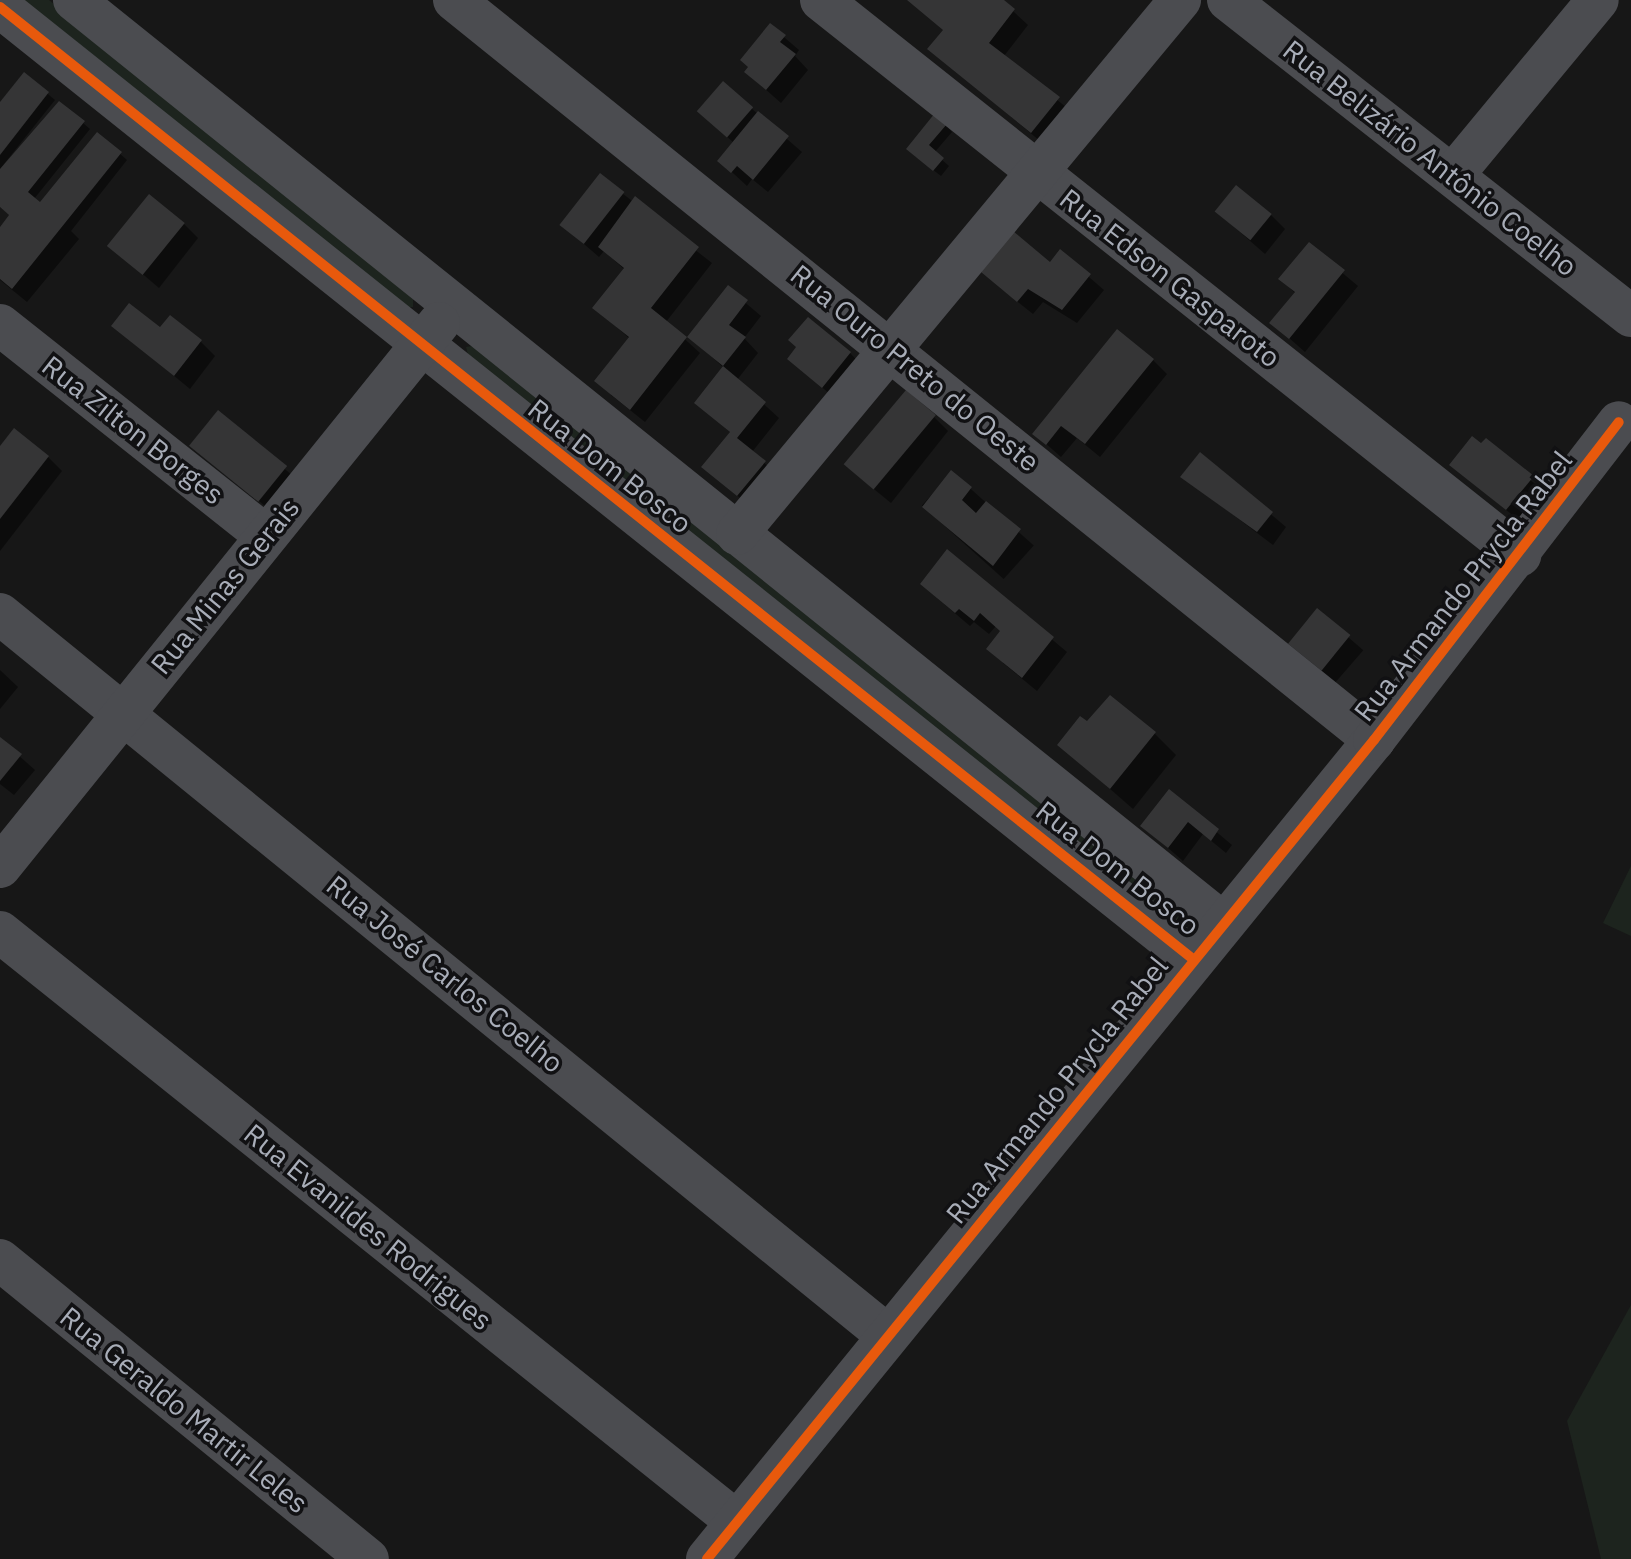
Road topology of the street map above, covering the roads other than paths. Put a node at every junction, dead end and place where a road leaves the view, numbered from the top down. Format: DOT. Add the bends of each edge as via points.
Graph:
graph roads {
  1 [pos="74,0"];
  2 [pos="454,0"];
  3 [pos="821,0"];
  4 [pos="1180,0"];
  5 [pos="1228,0"];
  6 [pos="1598,0"];
  7 [pos="0,7"];
  8 [pos="1037,173"];
  9 [pos="1453,175"];
  10 [pos="452,307"];
  11 [pos="1631,316"];
  12 [pos="0,325"];
  13 [pos="420,346"];
  14 [pos="892,348"];
  15 [pos="1619,422"];
  16 [pos="737,534"];
  17 [pos="265,535"];
  18 [pos="1520,555"];
  19 [pos="0,614"];
  20 [pos="123,712"];
  21 [pos="1374,740"];
  22 [pos="0,867"];
  23 [pos="1223,923"];
  24 [pos="0,932"];
  25 [pos="1193,959"];
  26 [pos="0,1260"];
  27 [pos="888,1336"];
  28 [pos="737,1522"];
  29 [pos="368,1559"];
  30 [pos="707,1559"];
  1 -- 10 [label="street, Rua Dom Bosco"];
  2 -- 14 [label="street, Rua Ouro Preto do Oeste"];
  3 -- 8 [label="street, Rua Edson Gasparoto"];
  4 -- 8 [label="street"];
  5 -- 9 [label="street, Rua Belizário Antônio Coelho"];
  6 -- 9 [label="street"];
  7 -- 13 [label="street, Rua Dom Bosco"];
  8 -- 14 [label="street"];
  8 -- 18 [label="street, Rua Edson Gasparoto"];
  9 -- 11 [label="street, Rua Belizário Antônio Coelho"];
  10 -- 13 [label="street, Rua Minas Gerais"];
  10 -- 16 [label="street, Rua Dom Bosco"];
  12 -- 17 [label="street, Rua Zilton Borges"];
  13 -- 17 [label="street, Rua Minas Gerais"];
  13 -- 25 [label="street, Rua Dom Bosco"];
  14 -- 16 [label="street"];
  14 -- 21 [label="street, Rua Ouro Preto do Oeste"];
  15 -- 18 [label="street, Rua Armando Prycla Rabel"];
  16 -- 23 [label="street, Rua Dom Bosco"];
  17 -- 20 [label="street, Rua Minas Gerais"];
  18 -- 21 [label="street, Rua Armando Prycla Rabel"];
  19 -- 20 [label="street, Rua José Carlos Coelho"];
  20 -- 22 [label="street, Rua Minas Gerais"];
  20 -- 27 [label="street, Rua José Carlos Coelho"];
  21 -- 23 [label="street, Rua Armando Prycla Rabel"];
  23 -- 25 [label="street, Rua Armando Prycla Rabel"];
  24 -- 28 [label="street, Rua Evanildes Rodrigues"];
  25 -- 27 [label="street, Rua Armando Prycla Rabel"];
  26 -- 29 [label="street, Rua Geraldo Martir Leles"];
  27 -- 28 [label="street, Rua Armando Prycla Rabel"];
  28 -- 30 [label="street, Rua Armando Prycla Rabel"];
}
